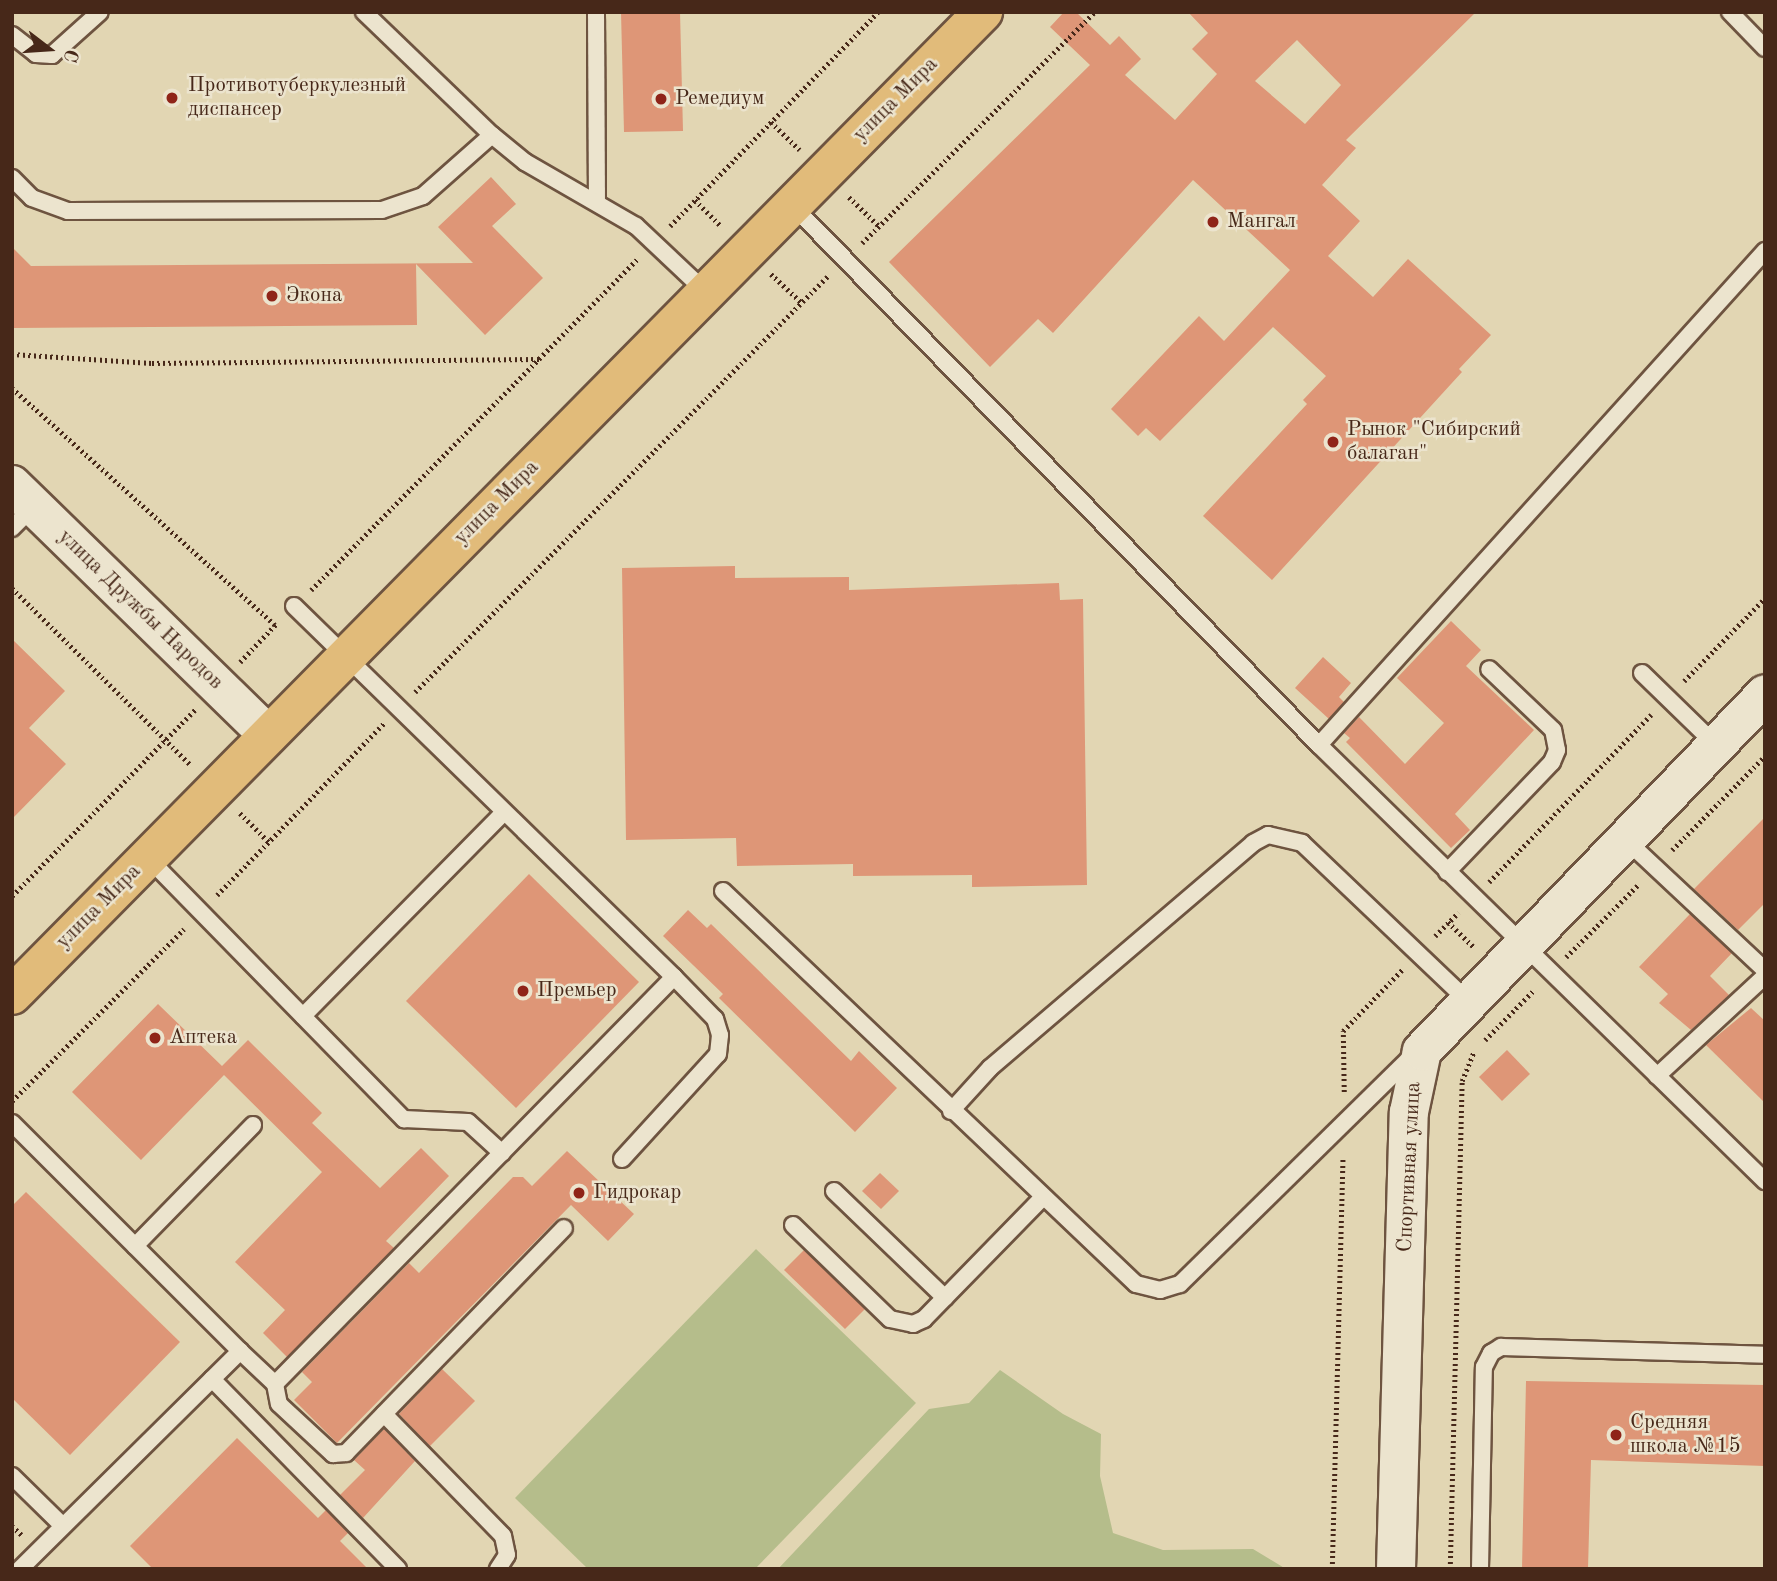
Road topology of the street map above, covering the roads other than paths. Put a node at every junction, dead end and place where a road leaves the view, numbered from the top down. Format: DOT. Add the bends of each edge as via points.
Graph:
graph roads {
  1 [pos="100,12"];
  2 [pos="364,12"];
  3 [pos="596,12"];
  4 [pos="982,12"];
  5 [pos="1730,12"];
  6 [pos="12,35"];
  7 [pos="1765,48"];
  8 [pos="492,135"];
  9 [pos="12,178"];
  10 [pos="597,201"];
  11 [pos="792,205"];
  12 [pos="1765,251"];
  13 [pos="706,292"];
  14 [pos="19,506"];
  15 [pos="295,606"];
  16 [pos="345,657"];
  17 [pos="1489,669"];
  18 [pos="1642,673"];
  19 [pos="1765,694"];
  20 [pos="268,735"];
  21 [pos="1319,744"];
  22 [pos="1715,744"];
  23 [pos="503,813"];
  24 [pos="1624,838"];
  25 [pos="148,858"];
  26 [pos="1447,872"];
  27 [pos="723,891"];
  28 [pos="1521,944"];
  29 [pos="1765,970"];
  30 [pos="1765,976"];
  31 [pos="674,977"];
  32 [pos="12,995"];
  33 [pos="1467,1000"];
  34 [pos="303,1016"];
  35 [pos="1431,1038"];
  36 [pos="1657,1076"];
  37 [pos="951,1111"];
  38 [pos="12,1123"];
  39 [pos="253,1125"];
  40 [pos="24,1135"];
  41 [pos="12,1147"];
  42 [pos="502,1153"];
  43 [pos="622,1158"];
  44 [pos="1765,1181"];
  45 [pos="834,1191"];
  46 [pos="1043,1197"];
  47 [pos="793,1225"];
  48 [pos="564,1228"];
  49 [pos="135,1246"];
  50 [pos="945,1298"];
  51 [pos="240,1351"];
  52 [pos="1765,1355"];
  53 [pos="212,1378"];
  54 [pos="275,1384"];
  55 [pos="384,1414"];
  56 [pos="12,1476"];
  57 [pos="63,1526"];
  58 [pos="20,1569"];
  59 [pos="398,1569"];
  60 [pos="498,1569"];
  61 [pos="1396,1569"];
  62 [pos="1480,1569"];
  1 -- 6 [label="lane" via="64,49 52,55 36,54"];
  2 -- 8 [label="lane"];
  3 -- 10 [label="lane"];
  4 -- 11 [label="main road, улица Мира"];
  5 -- 7 [label="lane"];
  8 -- 9 [label="lane" via="423,196 382,210 68,211 32,198"];
  8 -- 10 [label="lane" via="525,162"];
  10 -- 13 [label="lane" via="654,241"];
  11 -- 13 [label="main road, улица Мира"];
  11 -- 21 [label="lane"];
  12 -- 21 [label="lane"];
  13 -- 16 [label="main road, улица Мира"];
  14 -- 20 [label="street, улица Дружбы Народов"];
  15 -- 16 [label="lane"];
  16 -- 20 [label="main road, улица Мира"];
  16 -- 23 [label="lane"];
  17 -- 26 [label="lane" via="1553,730 1557,750 1552,762"];
  18 -- 22 [label="lane"];
  19 -- 22 [label="street, Спортивная улица"];
  20 -- 25 [label="main road, улица Мира"];
  21 -- 26 [label="lane"];
  22 -- 24 [label="street, Спортивная улица"];
  23 -- 31 [label="lane"];
  23 -- 34 [label="lane"];
  24 -- 28 [label="street, Спортивная улица"];
  24 -- 29 [label="lane"];
  25 -- 32 [label="main road, улица Мира"];
  25 -- 34 [label="lane"];
  26 -- 28 [label="lane"];
  27 -- 37 [label="lane"];
  28 -- 33 [label="street, Спортивная улица"];
  28 -- 36 [label="lane"];
  30 -- 36 [label="lane"];
  31 -- 42 [label="lane"];
  31 -- 43 [label="lane" via="715,1019 720,1035 718,1054"];
  33 -- 35 [label="street, Спортивная улица"];
  33 -- 37 [label="lane" via="1302,843 1268,835 1253,843 990,1068"];
  34 -- 42 [label="lane" via="404,1119 468,1122"];
  35 -- 46 [label="lane" via="1180,1284 1160,1290 1136,1284"];
  35 -- 61 [label="street, Спортивная улица" via="1417,1065 1409,1112"];
  36 -- 44 [label="lane"];
  37 -- 46 [label="lane"];
  38 -- 40 [label="lane"];
  39 -- 49 [label="lane"];
  40 -- 41 [label="lane"];
  40 -- 49 [label="lane"];
  42 -- 54 [label="lane"];
  45 -- 50 [label="lane"];
  46 -- 50 [label="lane"];
  47 -- 50 [label="lane" via="890,1319 913,1324"];
  48 -- 55 [label="lane"];
  49 -- 51 [label="lane"];
  51 -- 53 [label="lane"];
  51 -- 54 [label="lane"];
  52 -- 62 [label="lane" via="1501,1347 1490,1353 1484,1367"];
  53 -- 57 [label="lane"];
  53 -- 59 [label="lane"];
  54 -- 55 [label="lane" via="279,1404 333,1454 346,1453"];
  55 -- 60 [label="lane" via="503,1536 507,1555"];
  56 -- 57 [label="lane"];
  57 -- 58 [label="lane"];
}
